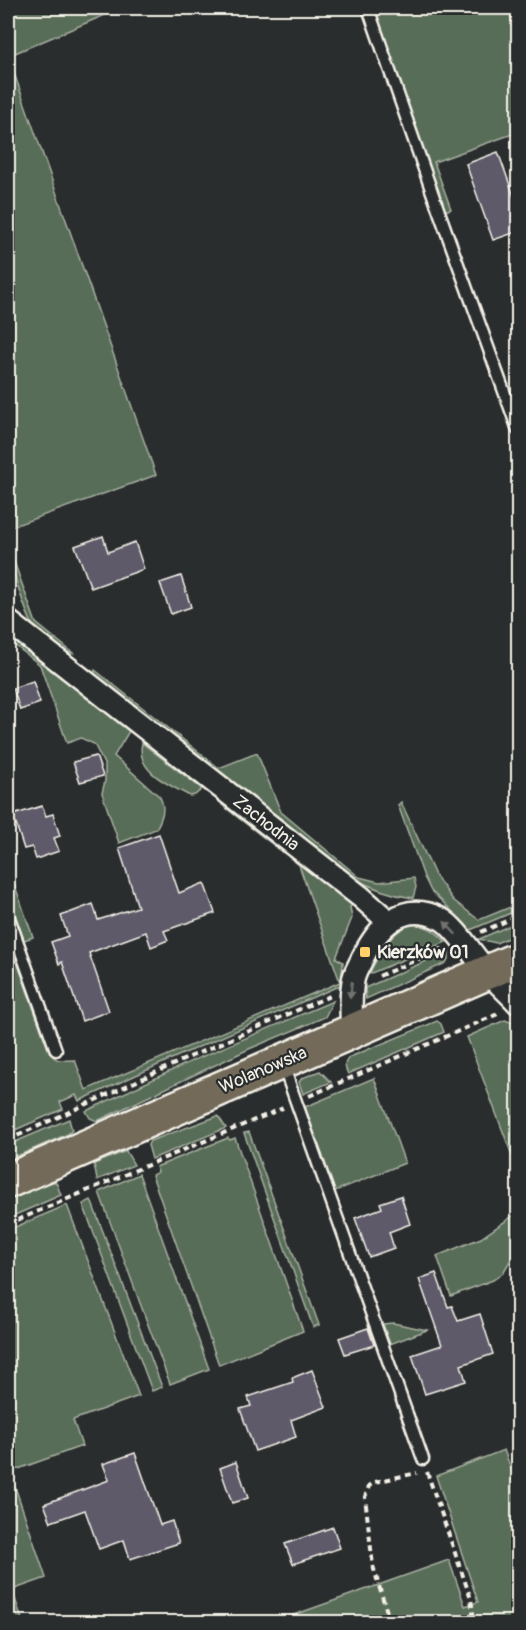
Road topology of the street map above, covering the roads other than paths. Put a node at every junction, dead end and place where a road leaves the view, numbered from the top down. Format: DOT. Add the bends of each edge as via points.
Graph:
graph roads {
  1 [pos="368,8"];
  2 [pos="519,430"];
  3 [pos="8,621"];
  4 [pos="8,915"];
  5 [pos="388,921"];
  6 [pos="519,959"];
  7 [pos="488,972"];
  8 [pos="514,1006"];
  9 [pos="352,1031"];
  10 [pos="56,1050"];
  11 [pos="282,1062"];
  12 [pos="8,1181"];
  13 [pos="423,1459"];
  1 -- 2 [label="lane"];
  3 -- 5 [label="street, Zachodnia"];
  4 -- 10 [label="lane"];
  7 -- 5 [label="street, one-way" via="449,924 428,914 405,914"];
  5 -- 9 [label="street, one-way" via="371,940 353,978"];
  6 -- 7 [label="main road, Wolanowska"];
  7 -- 8 [label="street"];
  7 -- 9 [label="main road, Wolanowska"];
  9 -- 11 [label="main road, Wolanowska"];
  11 -- 12 [label="main road, Wolanowska"];
  11 -- 13 [label="lane"];
}
